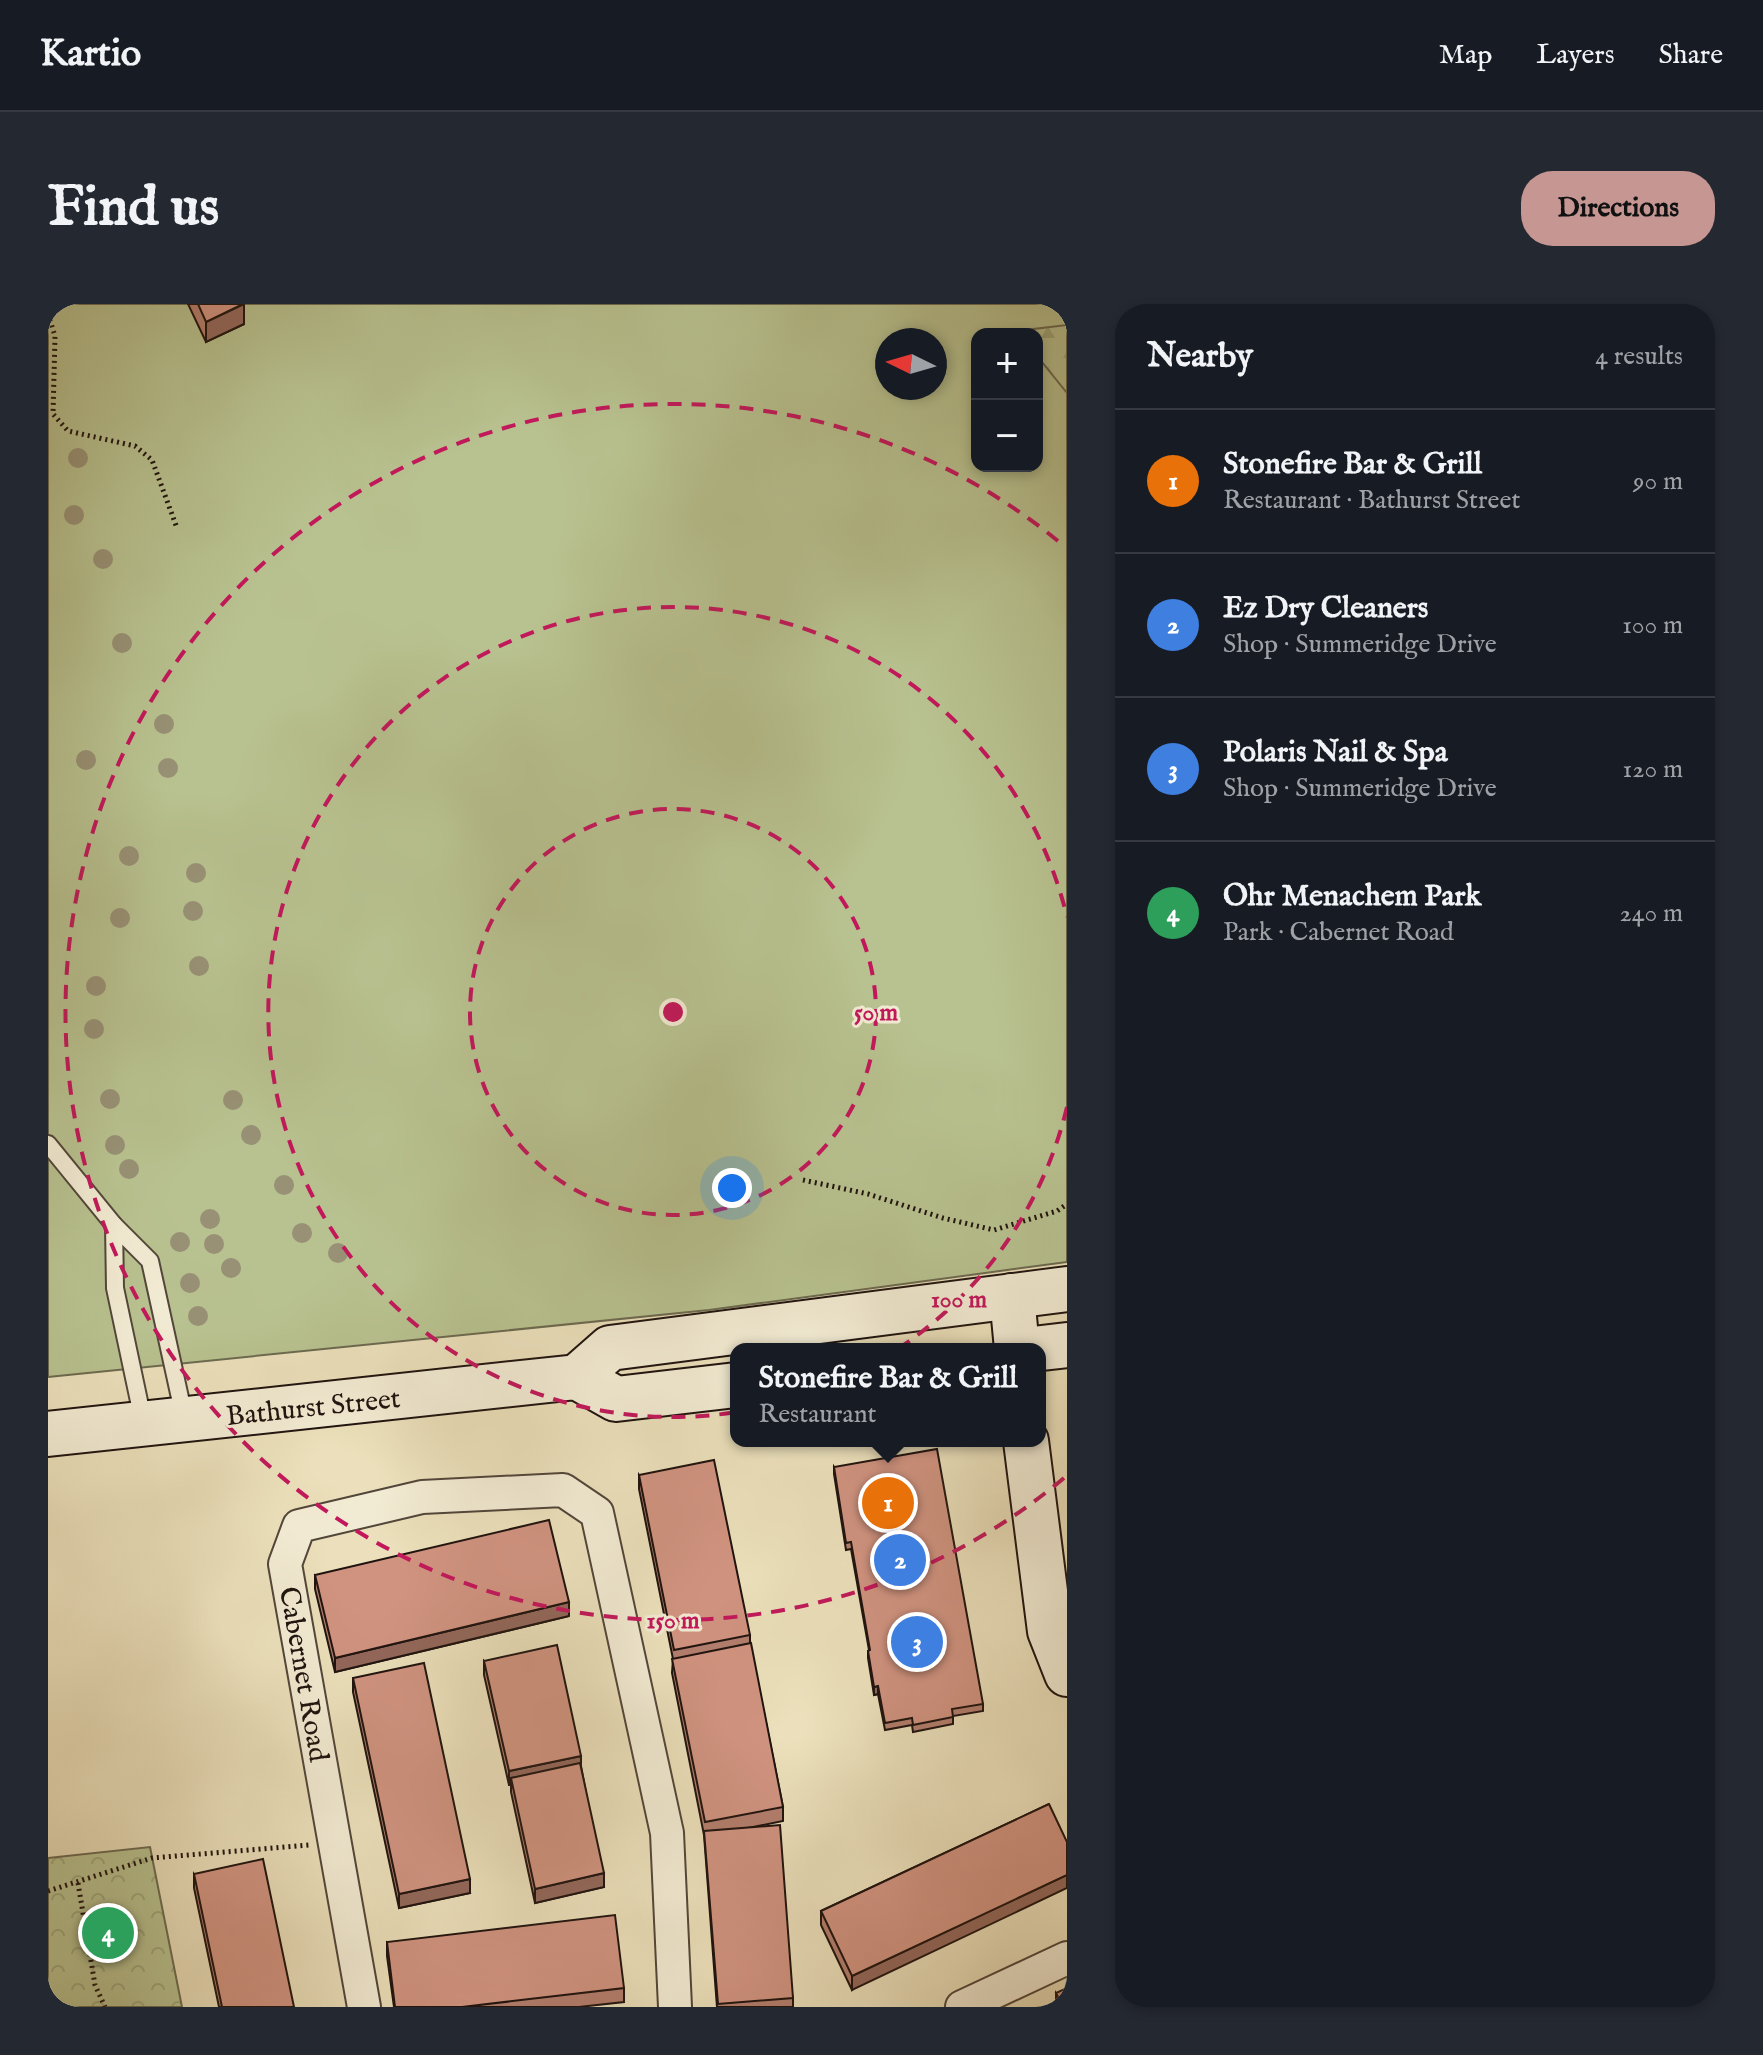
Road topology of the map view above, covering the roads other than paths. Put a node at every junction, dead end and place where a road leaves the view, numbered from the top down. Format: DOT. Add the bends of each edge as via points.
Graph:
graph roads {
  1 [pos="48,1144"];
  2 [pos="114,1225"];
  3 [pos="1067,1290"];
  4 [pos="1012,1296"];
  5 [pos="1016,1343"];
  6 [pos="1067,1345"];
  7 [pos="1046,1347"];
  8 [pos="577,1377"];
  9 [pos="730,1386"];
  10 [pos="164,1422"];
  11 [pos="48,1434"];
  12 [pos="1027,1447"];
  13 [pos="1067,1674"];
  14 [pos="1067,1958"];
  15 [pos="364,2007"];
  16 [pos="675,2007"];
  17 [pos="962,2007"];
  1 -- 2 [label="lane"];
  2 -- 10 [label="lane" via="115,1288"];
  2 -- 10 [label="lane" via="150,1261"];
  3 -- 4 [label="main road"];
  4 -- 5 [label="main road"];
  4 -- 8 [label="main road" via="610,1348"];
  6 -- 7 [label="main road"];
  8 -- 9 [label="main road" via="616,1399"];
  8 -- 10 [label="main road, Bathurst Street"];
  10 -- 11 [label="main road, Bathurst Street"];
  12 -- 13 [label="main road" via="1050,1631"];
  14 -- 17 [label="street"];
  15 -- 16 [label="street, Cabernet Road" via="285,1564 299,1526 422,1497 563,1490 597,1513 667,1833"];
}
